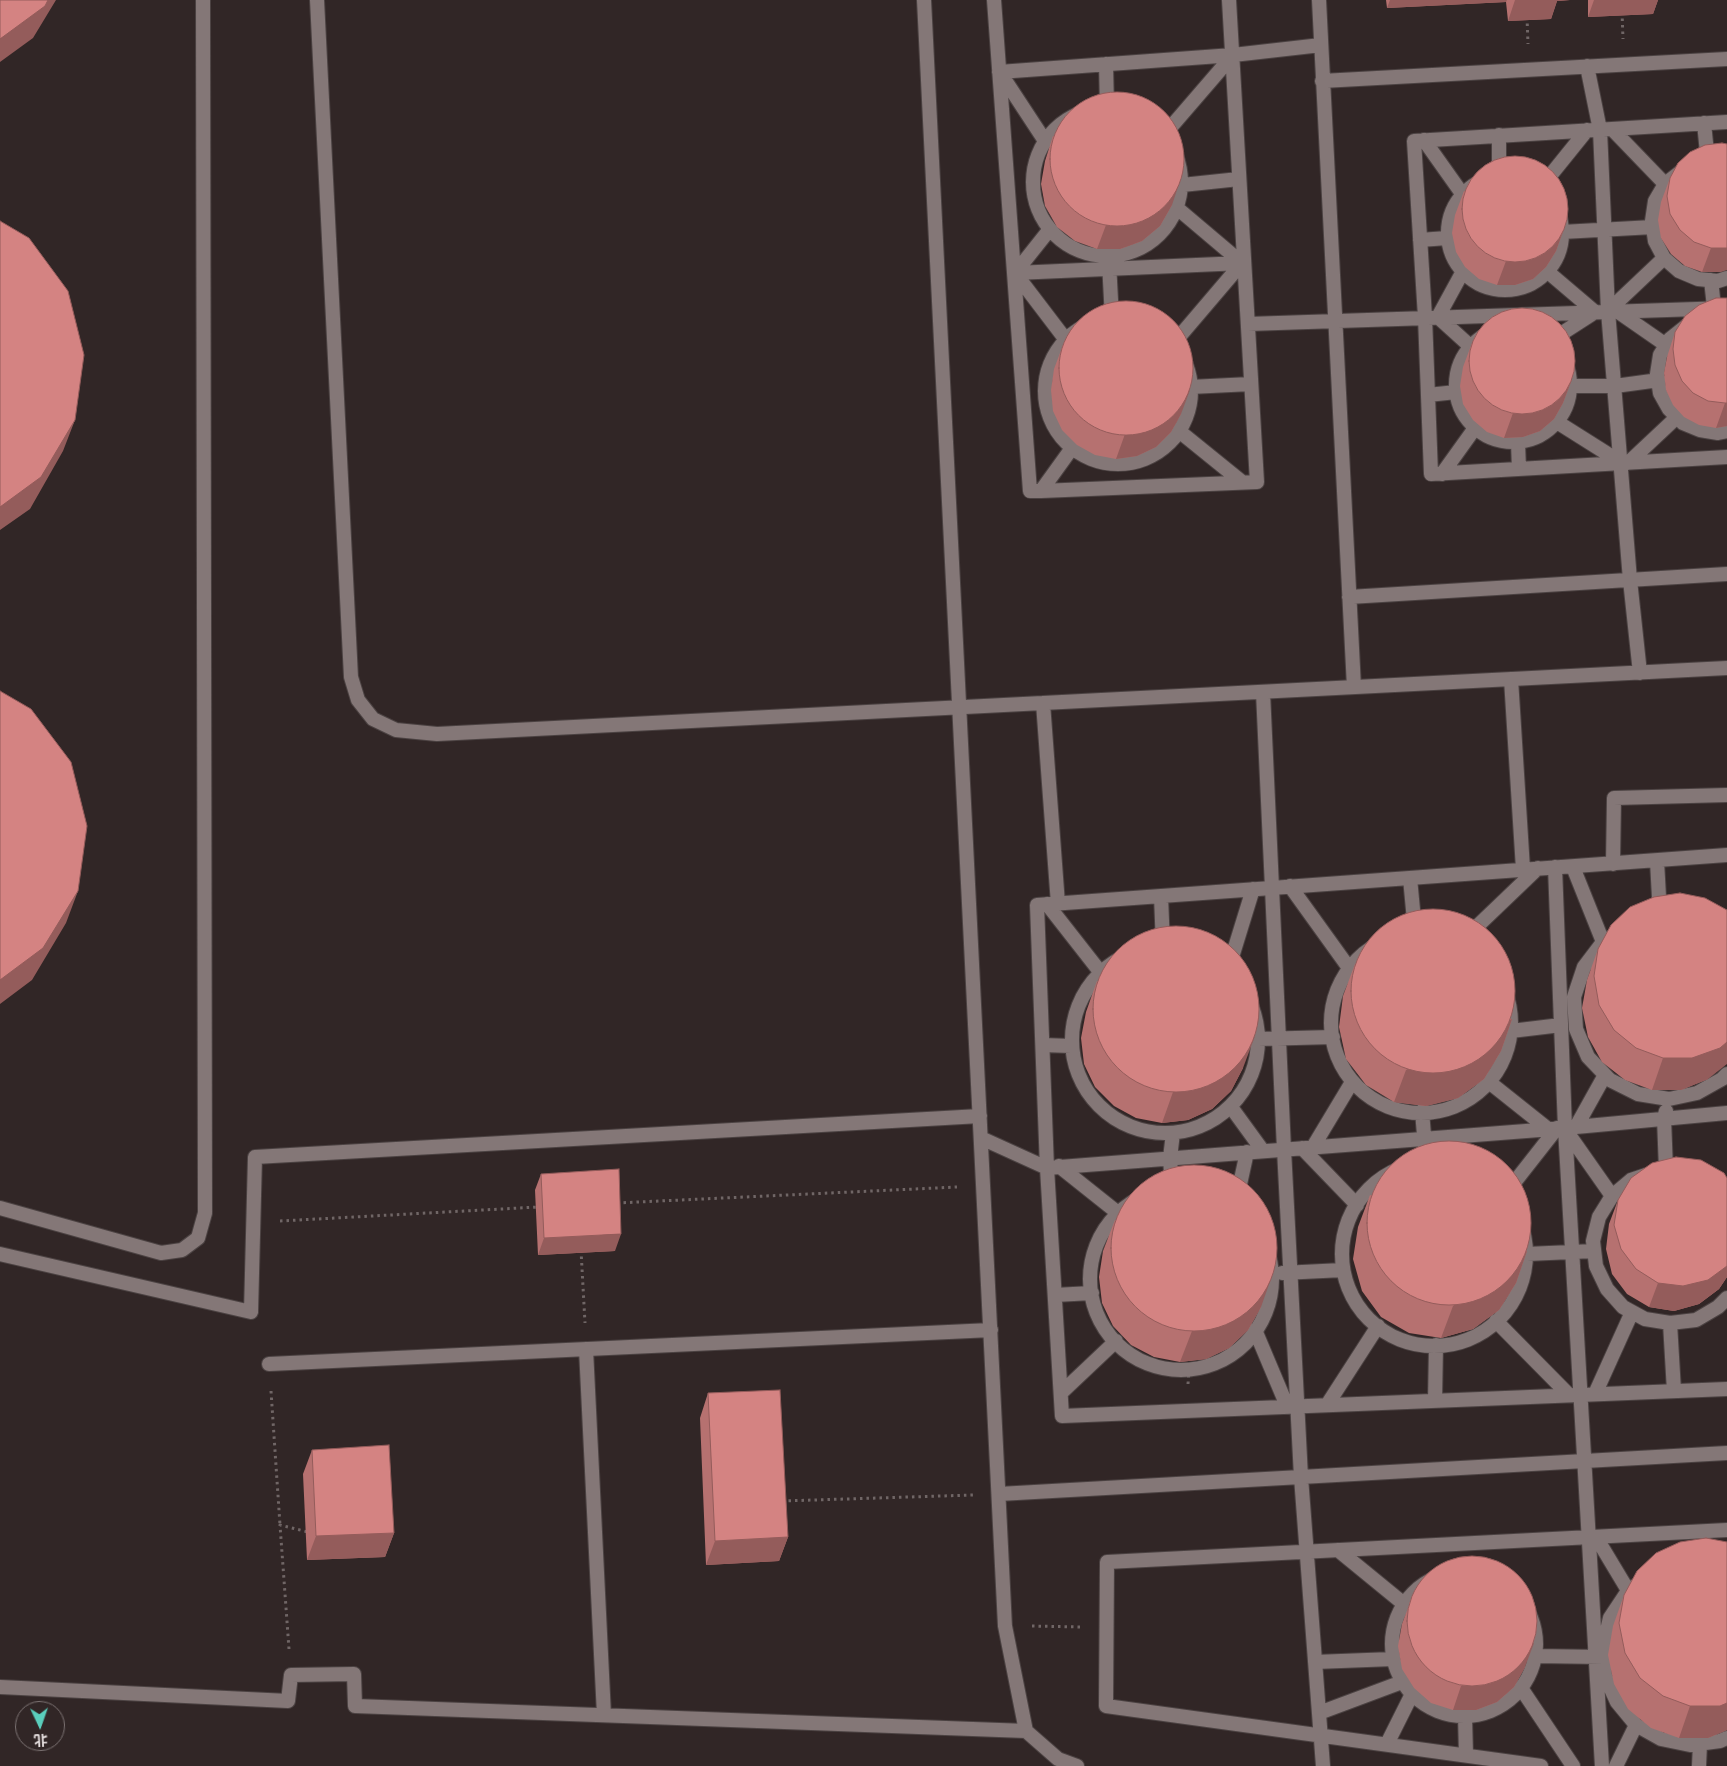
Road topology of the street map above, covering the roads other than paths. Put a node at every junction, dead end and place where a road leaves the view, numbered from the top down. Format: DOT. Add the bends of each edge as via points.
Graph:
graph roads {
  1 [pos="203,0"];
  2 [pos="317,0"];
  3 [pos="924,0"];
  4 [pos="994,0"];
  5 [pos="1229,0"];
  6 [pos="1318,0"];
  7 [pos="1321,45"];
  8 [pos="1233,55"];
  9 [pos="1727,59"];
  10 [pos="1106,64"];
  11 [pos="1587,66"];
  12 [pos="999,72"];
  13 [pos="1322,81"];
  14 [pos="1107,108"];
  15 [pos="1727,122"];
  16 [pos="1704,124"];
  17 [pos="1600,130"];
  18 [pos="1164,135"];
  19 [pos="1499,136"];
  20 [pos="1424,140"];
  21 [pos="1045,141"];
  22 [pos="1499,176"];
  23 [pos="1239,179"];
  24 [pos="1665,184"];
  25 [pos="1182,185"];
  26 [pos="1540,188"];
  27 [pos="1033,189"];
  28 [pos="1009,192"];
  29 [pos="1463,194"];
  30 [pos="1177,208"];
  31 [pos="1653,227"];
  32 [pos="1050,229"];
  33 [pos="1605,230"];
  34 [pos="1562,232"];
  35 [pos="1447,238"];
  36 [pos="1420,240"];
  37 [pos="1664,258"];
  38 [pos="1110,262"];
  39 [pos="1242,263"];
  40 [pos="1462,272"];
  41 [pos="1548,272"];
  42 [pos="1015,273"];
  43 [pos="1727,278"];
  44 [pos="1712,280"];
  45 [pos="1505,290"];
  46 [pos="1607,311"];
  47 [pos="1721,313"];
  48 [pos="1432,317"];
  49 [pos="1112,318"];
  50 [pos="1335,320"];
  51 [pos="1506,321"];
  52 [pos="1248,324"];
  53 [pos="1066,340"];
  54 [pos="1549,341"];
  55 [pos="1173,344"];
  56 [pos="1666,345"];
  57 [pos="1470,346"];
  58 [pos="1658,380"];
  59 [pos="1251,384"];
  60 [pos="1570,386"];
  61 [pos="1615,386"];
  62 [pos="1190,387"];
  63 [pos="1456,392"];
  64 [pos="1044,395"];
  65 [pos="1428,395"];
  66 [pos="1024,398"];
  67 [pos="1677,417"];
  68 [pos="1557,422"];
  69 [pos="1475,428"];
  70 [pos="1179,431"];
  71 [pos="1723,432"];
  72 [pos="1518,442"];
  73 [pos="1072,448"];
  74 [pos="1723,457"];
  75 [pos="1625,463"];
  76 [pos="1119,464"];
  77 [pos="1519,470"];
  78 [pos="1442,474"];
  79 [pos="1242,482"];
  80 [pos="1122,487"];
  81 [pos="1040,491"];
  82 [pos="1727,574"];
  83 [pos="1630,580"];
  84 [pos="1349,597"];
  85 [pos="1727,668"];
  86 [pos="1640,672"];
  87 [pos="1511,679"];
  88 [pos="1354,687"];
  89 [pos="1263,692"];
  90 [pos="1044,703"];
  91 [pos="960,708"];
  92 [pos="1727,795"];
  93 [pos="1727,855"];
  94 [pos="1657,861"];
  95 [pos="1613,864"];
  96 [pos="1573,866"];
  97 [pos="1555,867"];
  98 [pos="1538,868"];
  99 [pos="1523,869"];
  100 [pos="1410,878"];
  101 [pos="1290,886"];
  102 [pos="1273,887"];
  103 [pos="1253,889"];
  104 [pos="1161,896"];
  105 [pos="1053,904"];
  106 [pos="1660,918"];
  107 [pos="1675,920"];
  108 [pos="1644,922"];
  109 [pos="1622,930"];
  110 [pos="1415,934"];
  111 [pos="1461,942"];
  112 [pos="1603,942"];
  113 [pos="1163,946"];
  114 [pos="1349,968"];
  115 [pos="1228,972"];
  116 [pos="1100,973"];
  117 [pos="1561,1025"];
  118 [pos="1511,1031"];
  119 [pos="1332,1037"];
  120 [pos="1279,1038"];
  121 [pos="1258,1039"];
  122 [pos="1043,1044"];
  123 [pos="1071,1046"];
  124 [pos="1727,1074"];
  125 [pos="1605,1075"];
  126 [pos="1352,1082"];
  127 [pos="1489,1082"];
  128 [pos="1669,1099"];
  129 [pos="1230,1107"];
  130 [pos="1422,1111"];
  131 [pos="1727,1113"];
  132 [pos="980,1116"];
  133 [pos="1664,1118"];
  134 [pos="1562,1128"];
  135 [pos="1173,1133"];
  136 [pos="981,1138"];
  137 [pos="1424,1138"];
  138 [pos="1307,1147"];
  139 [pos="1264,1150"];
  140 [pos="1284,1150"];
  141 [pos="1247,1152"];
  142 [pos="1170,1158"];
  143 [pos="1428,1163"];
  144 [pos="1053,1167"];
  145 [pos="1666,1170"];
  146 [pos="1682,1170"];
  147 [pos="1172,1189"];
  148 [pos="1506,1194"];
  149 [pos="1612,1196"];
  150 [pos="1357,1205"];
  151 [pos="1235,1206"];
  152 [pos="0,1208"];
  153 [pos="1118,1214"];
  154 [pos="1594,1251"];
  155 [pos="0,1254"];
  156 [pos="1527,1254"];
  157 [pos="1573,1254"];
  158 [pos="1343,1270"];
  159 [pos="1291,1272"];
  160 [pos="1272,1273"];
  161 [pos="1092,1294"];
  162 [pos="1055,1295"];
  163 [pos="1727,1300"];
  164 [pos="1632,1312"];
  165 [pos="1496,1321"];
  166 [pos="1670,1324"];
  167 [pos="1378,1326"];
  168 [pos="990,1330"];
  169 [pos="1256,1330"];
  170 [pos="1116,1341"];
  171 [pos="1436,1345"];
  172 [pos="586,1349"];
  173 [pos="270,1364"];
  174 [pos="1727,1389"];
  175 [pos="1674,1391"];
  176 [pos="1061,1393"];
  177 [pos="1595,1394"];
  178 [pos="1575,1395"];
  179 [pos="1435,1401"];
  180 [pos="1327,1405"];
  181 [pos="1292,1406"];
  182 [pos="1727,1453"];
  183 [pos="1584,1461"];
  184 [pos="1302,1477"];
  185 [pos="999,1494"];
  186 [pos="1727,1530"];
  187 [pos="1687,1532"];
  188 [pos="1592,1537"];
  189 [pos="1458,1544"];
  190 [pos="1689,1548"];
  191 [pos="1338,1550"];
  192 [pos="1307,1552"];
  193 [pos="1458,1572"];
  194 [pos="1648,1576"];
  195 [pos="1629,1592"];
  196 [pos="1404,1604"];
  197 [pos="1535,1656"];
  198 [pos="1600,1657"];
  199 [pos="1393,1659"];
  200 [pos="1315,1662"];
  201 [pos="1402,1682"];
  202 [pos="0,1687"];
  203 [pos="1521,1688"];
  204 [pos="1412,1694"];
  205 [pos="1319,1713"];
  206 [pos="604,1715"];
  207 [pos="1465,1716"];
  208 [pos="1636,1724"];
  209 [pos="1026,1731"];
  210 [pos="1321,1735"];
  211 [pos="1727,1738"];
  212 [pos="1387,1744"];
  213 [pos="1700,1744"];
  214 [pos="1466,1755"];
  215 [pos="1077,1766"];
  216 [pos="1323,1766"];
  217 [pos="1541,1766"];
  218 [pos="1573,1766"];
  219 [pos="1602,1766"];
  220 [pos="1616,1766"];
  221 [pos="1699,1766"];
  1 -- 152 [label="street" via="205,1213 198,1238 182,1250 161,1253"];
  2 -- 91 [label="street" via="351,677 358,700 373,719 396,730 437,734"];
  3 -- 91 [label="street"];
  4 -- 12 [label="street"];
  5 -- 8 [label="street"];
  6 -- 7 [label="street"];
  7 -- 8 [label="street"];
  7 -- 13 [label="street"];
  8 -- 10 [label="street"];
  8 -- 18 [label="street"];
  8 -- 23 [label="street"];
  9 -- 11 [label="street"];
  10 -- 12 [label="street"];
  10 -- 14 [label="street"];
  11 -- 13 [label="street"];
  11 -- 17 [label="street"];
  12 -- 21 [label="street"];
  12 -- 28 [label="street"];
  13 -- 50 [label="street"];
  14 -- 18 [label="street" via="1131,111 1152,122"];
  14 -- 21 [label="street" via="1083,111 1062,122"];
  15 -- 16 [label="street"];
  16 -- 17 [label="street"];
  16 -- 24 [label="street" via="1713,163 1680,171"];
  17 -- 19 [label="street"];
  17 -- 24 [label="street"];
  17 -- 26 [label="street"];
  17 -- 33 [label="street"];
  18 -- 25 [label="street" via="1180,161"];
  19 -- 20 [label="street"];
  19 -- 22 [label="street"];
  20 -- 29 [label="street"];
  20 -- 36 [label="street" via="1414,140"];
  21 -- 27 [label="street" via="1035,164"];
  22 -- 26 [label="street" via="1523,179"];
  22 -- 29 [label="street" via="1486,179"];
  23 -- 25 [label="street"];
  23 -- 39 [label="street"];
  24 -- 31 [label="street" via="1655,202"];
  25 -- 30 [label="street"];
  26 -- 34 [label="street" via="1553,202"];
  27 -- 28 [label="street"];
  27 -- 32 [label="street" via="1040,214"];
  28 -- 42 [label="street"];
  29 -- 35 [label="street" via="1448,219"];
  30 -- 38 [label="street" via="1166,229 1148,245"];
  30 -- 39 [label="street"];
  31 -- 33 [label="street"];
  31 -- 37 [label="street" via="1655,241"];
  32 -- 38 [label="street" via="1075,250"];
  32 -- 42 [label="street"];
  33 -- 34 [label="street"];
  33 -- 46 [label="street"];
  34 -- 41 [label="street" via="1558,256"];
  35 -- 36 [label="street"];
  35 -- 40 [label="street" via="1452,257"];
  36 -- 48 [label="street"];
  37 -- 44 [label="street" via="1679,271 1698,279"];
  37 -- 46 [label="street"];
  38 -- 39 [label="street"];
  38 -- 42 [label="street"];
  38 -- 49 [label="street"];
  39 -- 52 [label="street"];
  39 -- 55 [label="street"];
  40 -- 45 [label="street" via="1478,284"];
  40 -- 48 [label="street"];
  41 -- 45 [label="street" via="1533,283"];
  41 -- 46 [label="street"];
  42 -- 53 [label="street"];
  42 -- 66 [label="street"];
  43 -- 44 [label="street"];
  44 -- 47 [label="street"];
  45 -- 51 [label="street"];
  46 -- 47 [label="street"];
  46 -- 51 [label="street"];
  46 -- 54 [label="street"];
  46 -- 56 [label="street"];
  46 -- 61 [label="street"];
  47 -- 56 [label="street" via="1683,326"];
  48 -- 50 [label="street"];
  48 -- 51 [label="street"];
  48 -- 57 [label="street"];
  48 -- 65 [label="street"];
  49 -- 53 [label="street" via="1076,330"];
  49 -- 55 [label="street" via="1146,323 1166,335"];
  50 -- 52 [label="street"];
  50 -- 84 [label="street"];
  51 -- 54 [label="street" via="1541,334"];
  51 -- 57 [label="street"];
  52 -- 59 [label="street"];
  53 -- 64 [label="street" via="1046,370"];
  54 -- 60 [label="street" via="1566,361"];
  55 -- 62 [label="street" via="1181,353 1190,376"];
  56 -- 58 [label="street" via="1660,355"];
  57 -- 63 [label="street" via="1460,363"];
  58 -- 61 [label="street"];
  58 -- 67 [label="street" via="1660,393"];
  59 -- 62 [label="street"];
  59 -- 79 [label="street" via="1256,482"];
  60 -- 61 [label="street"];
  60 -- 68 [label="street" via="1567,406"];
  61 -- 75 [label="street"];
  62 -- 70 [label="street" via="1191,399"];
  63 -- 65 [label="street"];
  63 -- 69 [label="street" via="1466,420"];
  64 -- 66 [label="street"];
  64 -- 73 [label="street" via="1049,420 1062,441"];
  65 -- 78 [label="street" via="1431,474"];
  66 -- 81 [label="street" via="1030,491"];
  67 -- 71 [label="street" via="1700,430"];
  67 -- 75 [label="street"];
  68 -- 72 [label="street" via="1536,438"];
  68 -- 75 [label="street"];
  69 -- 72 [label="street" via="1498,441"];
  69 -- 78 [label="street"];
  70 -- 76 [label="street" via="1154,456 1132,464"];
  70 -- 79 [label="street"];
  71 -- 74 [label="street"];
  72 -- 77 [label="street"];
  73 -- 76 [label="street" via="1083,456 1106,464"];
  73 -- 81 [label="street"];
  74 -- 75 [label="street"];
  75 -- 77 [label="street"];
  75 -- 83 [label="street"];
  76 -- 80 [label="street"];
  77 -- 78 [label="street"];
  79 -- 80 [label="street"];
  80 -- 81 [label="street"];
  82 -- 83 [label="street"];
  83 -- 84 [label="street"];
  83 -- 86 [label="street"];
  84 -- 88 [label="street"];
  85 -- 86 [label="street"];
  86 -- 87 [label="street"];
  87 -- 88 [label="street"];
  87 -- 99 [label="street"];
  88 -- 89 [label="street"];
  89 -- 90 [label="street"];
  89 -- 102 [label="street"];
  90 -- 91 [label="street"];
  90 -- 105 [label="street"];
  91 -- 132 [label="street"];
  92 -- 95 [label="street" via="1614,798"];
  93 -- 94 [label="street"];
  94 -- 95 [label="street"];
  94 -- 106 [label="street"];
  95 -- 96 [label="street"];
  96 -- 97 [label="street"];
  96 -- 112 [label="street"];
  97 -- 98 [label="street"];
  97 -- 117 [label="street"];
  98 -- 99 [label="street"];
  98 -- 111 [label="street"];
  99 -- 100 [label="street"];
  100 -- 101 [label="street"];
  100 -- 110 [label="street"];
  101 -- 102 [label="street"];
  101 -- 114 [label="street"];
  102 -- 103 [label="street"];
  102 -- 120 [label="street"];
  103 -- 104 [label="street"];
  103 -- 115 [label="street"];
  104 -- 105 [label="street"];
  104 -- 113 [label="street"];
  105 -- 116 [label="street"];
  105 -- 122 [label="street" via="1037,905"];
  106 -- 107 [label="street"];
  106 -- 108 [label="street"];
  109 -- 112 [label="street"];
  110 -- 111 [label="street" via="1432,933"];
  110 -- 114 [label="street" via="1401,935 1372,946"];
  111 -- 118 [label="street" via="1486,960 1502,982 1511,1009"];
  112 -- 125 [label="street" via="1584,967 1574,997 1576,1028 1588,1058"];
  113 -- 115 [label="street" via="1194,952"];
  113 -- 116 [label="street" via="1134,952"];
  114 -- 119 [label="street" via="1335,995 1330,1025"];
  115 -- 121 [label="street" via="1244,990 1257,1020"];
  116 -- 123 [label="street" via="1086,989 1074,1016"];
  117 -- 118 [label="street"];
  117 -- 134 [label="street"];
  118 -- 127 [label="street" via="1502,1063"];
  119 -- 120 [label="street"];
  119 -- 126 [label="street" via="1337,1056"];
  120 -- 121 [label="street"];
  120 -- 140 [label="street"];
  121 -- 129 [label="street" via="1249,1082"];
  122 -- 123 [label="street"];
  122 -- 144 [label="street"];
  123 -- 135 [label="street" via="1077,1075 1093,1100 1115,1120 1144,1132"];
  124 -- 128 [label="street" via="1697,1093"];
  125 -- 128 [label="street" via="1638,1094"];
  125 -- 134 [label="street"];
  126 -- 130 [label="street" via="1376,1101 1405,1112"];
  126 -- 138 [label="street"];
  127 -- 130 [label="street" via="1463,1102 1436,1111"];
  127 -- 134 [label="street"];
  128 -- 133 [label="street"];
  129 -- 135 [label="street" via="1204,1125"];
  129 -- 139 [label="street"];
  130 -- 137 [label="street"];
  131 -- 133 [label="street"];
  132 -- 136 [label="street"];
  132 -- 155 [label="street" via="254,1157 252,1312"];
  133 -- 134 [label="street"];
  133 -- 145 [label="street"];
  134 -- 137 [label="street"];
  134 -- 148 [label="street"];
  134 -- 149 [label="street"];
  134 -- 157 [label="street"];
  135 -- 142 [label="street"];
  136 -- 144 [label="street"];
  136 -- 168 [label="street"];
  137 -- 138 [label="street"];
  137 -- 143 [label="street"];
  138 -- 140 [label="street"];
  138 -- 150 [label="street"];
  139 -- 140 [label="street"];
  139 -- 141 [label="street"];
  140 -- 159 [label="street"];
  141 -- 142 [label="street"];
  141 -- 151 [label="street"];
  142 -- 144 [label="street"];
  142 -- 147 [label="street"];
  143 -- 148 [label="street" via="1450,1163 1481,1174"];
  143 -- 150 [label="street" via="1418,1162 1391,1172 1368,1190"];
  144 -- 153 [label="street"];
  144 -- 162 [label="street"];
  145 -- 146 [label="street"];
  145 -- 149 [label="street" via="1631,1180"];
  147 -- 151 [label="street" via="1192,1188 1220,1196"];
  147 -- 153 [label="street" via="1162,1189 1134,1200"];
  148 -- 156 [label="street" via="1522,1222"];
  149 -- 154 [label="street" via="1599,1217"];
  150 -- 158 [label="street" via="1342,1241"];
  151 -- 160 [label="street" via="1245,1213 1262,1237"];
  153 -- 161 [label="street" via="1110,1220 1095,1247 1089,1277"];
  154 -- 157 [label="street"];
  154 -- 164 [label="street" via="1596,1266 1607,1289"];
  156 -- 157 [label="street"];
  156 -- 165 [label="street" via="1522,1285 1506,1313"];
  157 -- 178 [label="street"];
  158 -- 159 [label="street"];
  158 -- 167 [label="street" via="1352,1297"];
  159 -- 160 [label="street"];
  159 -- 181 [label="street"];
  160 -- 169 [label="street" via="1271,1295"];
  161 -- 162 [label="street"];
  161 -- 170 [label="street" via="1094,1307 1108,1334"];
  162 -- 176 [label="street"];
  163 -- 166 [label="street" via="1696,1320"];
  164 -- 166 [label="street"];
  164 -- 177 [label="street"];
  165 -- 171 [label="street" via="1481,1333 1451,1344"];
  165 -- 178 [label="street"];
  166 -- 175 [label="street"];
  167 -- 171 [label="street" via="1394,1337 1422,1345"];
  167 -- 180 [label="street"];
  168 -- 172 [label="street"];
  168 -- 185 [label="street"];
  169 -- 170 [label="street" via="1243,1346 1218,1362 1189,1370 1158,1367 1130,1355"];
  169 -- 181 [label="street"];
  170 -- 176 [label="street"];
  171 -- 179 [label="street"];
  172 -- 173 [label="street"];
  172 -- 206 [label="street"];
  174 -- 175 [label="street"];
  175 -- 177 [label="street"];
  176 -- 181 [label="street" via="1062,1416"];
  177 -- 178 [label="street"];
  178 -- 179 [label="street"];
  178 -- 183 [label="street"];
  179 -- 180 [label="street"];
  180 -- 181 [label="street"];
  181 -- 184 [label="street"];
  182 -- 183 [label="street"];
  183 -- 184 [label="street"];
  183 -- 188 [label="street"];
  184 -- 185 [label="street"];
  184 -- 192 [label="street"];
  185 -- 209 [label="street" via="1005,1626"];
  186 -- 187 [label="street"];
  187 -- 188 [label="street"];
  187 -- 190 [label="street"];
  188 -- 189 [label="street"];
  188 -- 195 [label="street"];
  188 -- 198 [label="street"];
  189 -- 191 [label="street"];
  189 -- 193 [label="street"];
  191 -- 192 [label="street"];
  191 -- 196 [label="street"];
  192 -- 200 [label="street"];
  192 -- 210 [label="street" via="1107,1562 1106,1706"];
  193 -- 196 [label="street" via="1435,1577 1415,1590"];
  193 -- 197 [label="street" via="1481,1574 1502,1582 1520,1598 1532,1618 1537,1640"];
  194 -- 195 [label="street"];
  195 -- 198 [label="street" via="1610,1618"];
  196 -- 199 [label="street" via="1391,1634"];
  197 -- 198 [label="street"];
  197 -- 203 [label="street"];
  198 -- 208 [label="street" via="1617,1702"];
  198 -- 219 [label="street"];
  199 -- 200 [label="street"];
  199 -- 201 [label="street"];
  200 -- 205 [label="street"];
  201 -- 204 [label="street"];
  201 -- 205 [label="street"];
  202 -- 206 [label="street" via="288,1701 291,1675 354,1674 355,1706"];
  203 -- 207 [label="street" via="1508,1701 1488,1712"];
  203 -- 218 [label="street"];
  204 -- 207 [label="street" via="1440,1713"];
  204 -- 212 [label="street"];
  205 -- 210 [label="street"];
  206 -- 209 [label="street"];
  207 -- 214 [label="street"];
  208 -- 213 [label="street" via="1661,1739"];
  208 -- 220 [label="street"];
  209 -- 215 [label="street" via="1058,1759"];
  210 -- 212 [label="street"];
  210 -- 216 [label="street"];
  211 -- 213 [label="street"];
  212 -- 214 [label="street"];
  213 -- 221 [label="street"];
  214 -- 217 [label="street"];
}
